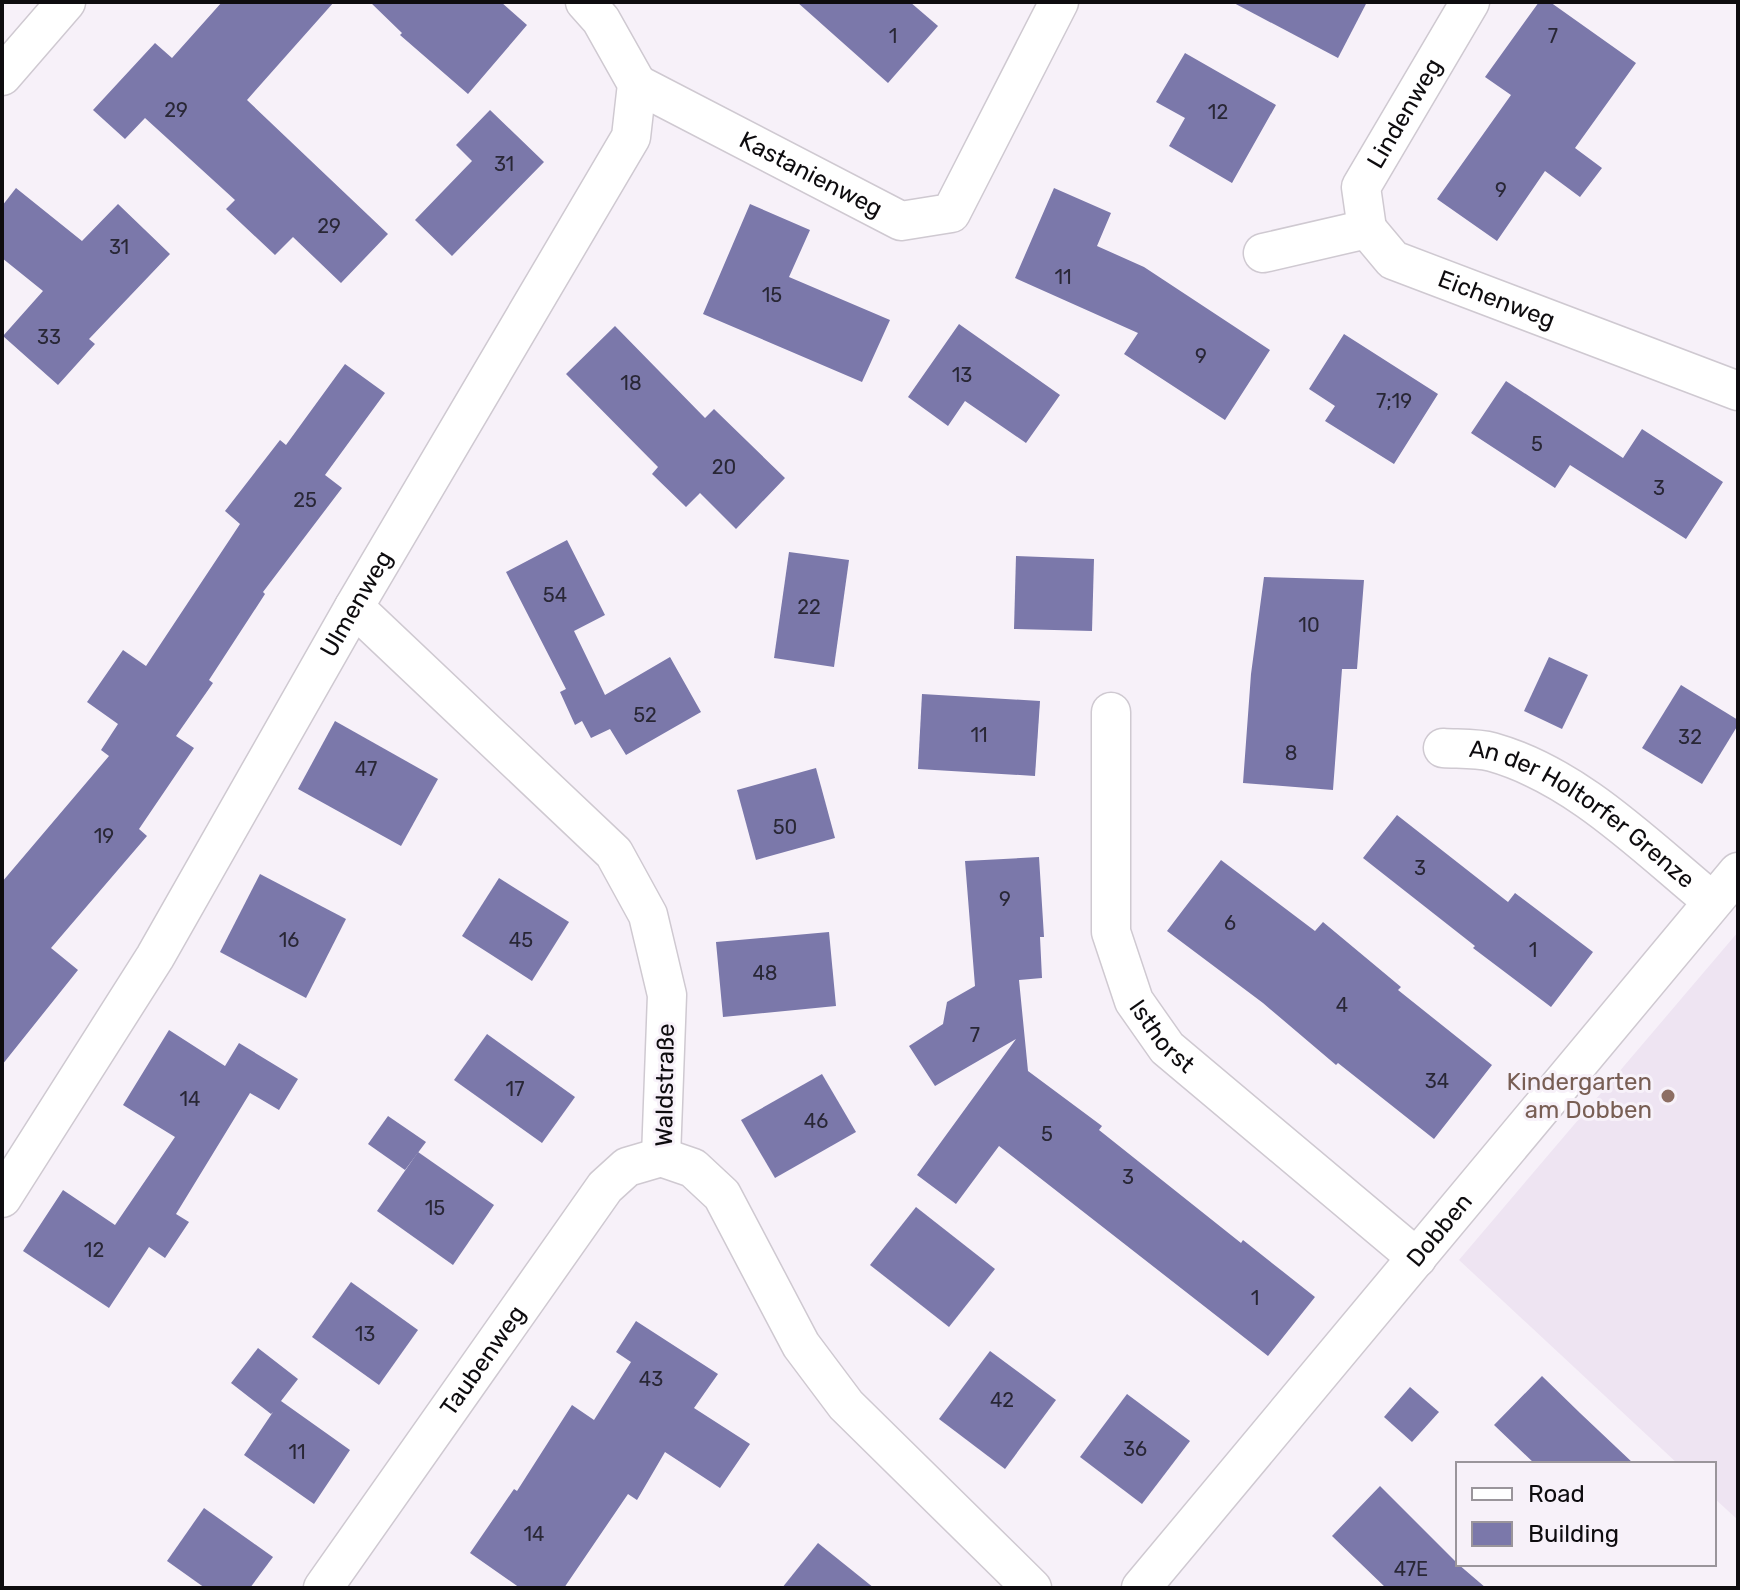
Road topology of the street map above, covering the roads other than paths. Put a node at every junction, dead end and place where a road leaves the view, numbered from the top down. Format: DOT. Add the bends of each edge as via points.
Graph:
graph roads {
  1 [pos="66,2"];
  2 [pos="585,2"];
  3 [pos="1059,2"];
  4 [pos="1470,2"];
  5 [pos="2,76"];
  6 [pos="637,84"];
  7 [pos="1367,229"];
  8 [pos="1263,253"];
  9 [pos="1738,391"];
  10 [pos="354,607"];
  11 [pos="1111,712"];
  12 [pos="1443,748"];
  13 [pos="1738,872"];
  14 [pos="1712,901"];
  15 [pos="661,1157"];
  16 [pos="2,1198"];
  17 [pos="1417,1258"];
  18 [pos="323,1588"];
  19 [pos="1032,1588"];
  20 [pos="1141,1588"];
  1 -- 5 [label="street"];
  2 -- 6 [label="street"];
  3 -- 6 [label="street, Kastanienweg" via="951,213 901,221"];
  4 -- 7 [label="street, Lindenweg" via="1361,187"];
  6 -- 10 [label="street, Ulmenweg" via="631,137"];
  7 -- 8 [label="street"];
  7 -- 9 [label="street, Eichenweg" via="1393,260"];
  10 -- 15 [label="street, Waldstraße" via="614,853 648,915 667,995"];
  10 -- 16 [label="street, Ulmenweg" via="155,957"];
  11 -- 17 [label="street, Isthorst" via="1111,932 1134,1001 1167,1048"];
  12 -- 14 [label="street, An der Holtorfer Grenze" via="1489,751 1539,770 1603,812"];
  13 -- 14 [label="street, Dobben"];
  14 -- 17 [label="street, Dobben"];
  15 -- 18 [label="street, Taubenweg" via="627,1167 605,1187"];
  15 -- 19 [label="street, Waldstraße" via="693,1168 722,1195 801,1345 846,1405"];
  17 -- 20 [label="street, Dobben"];
}
